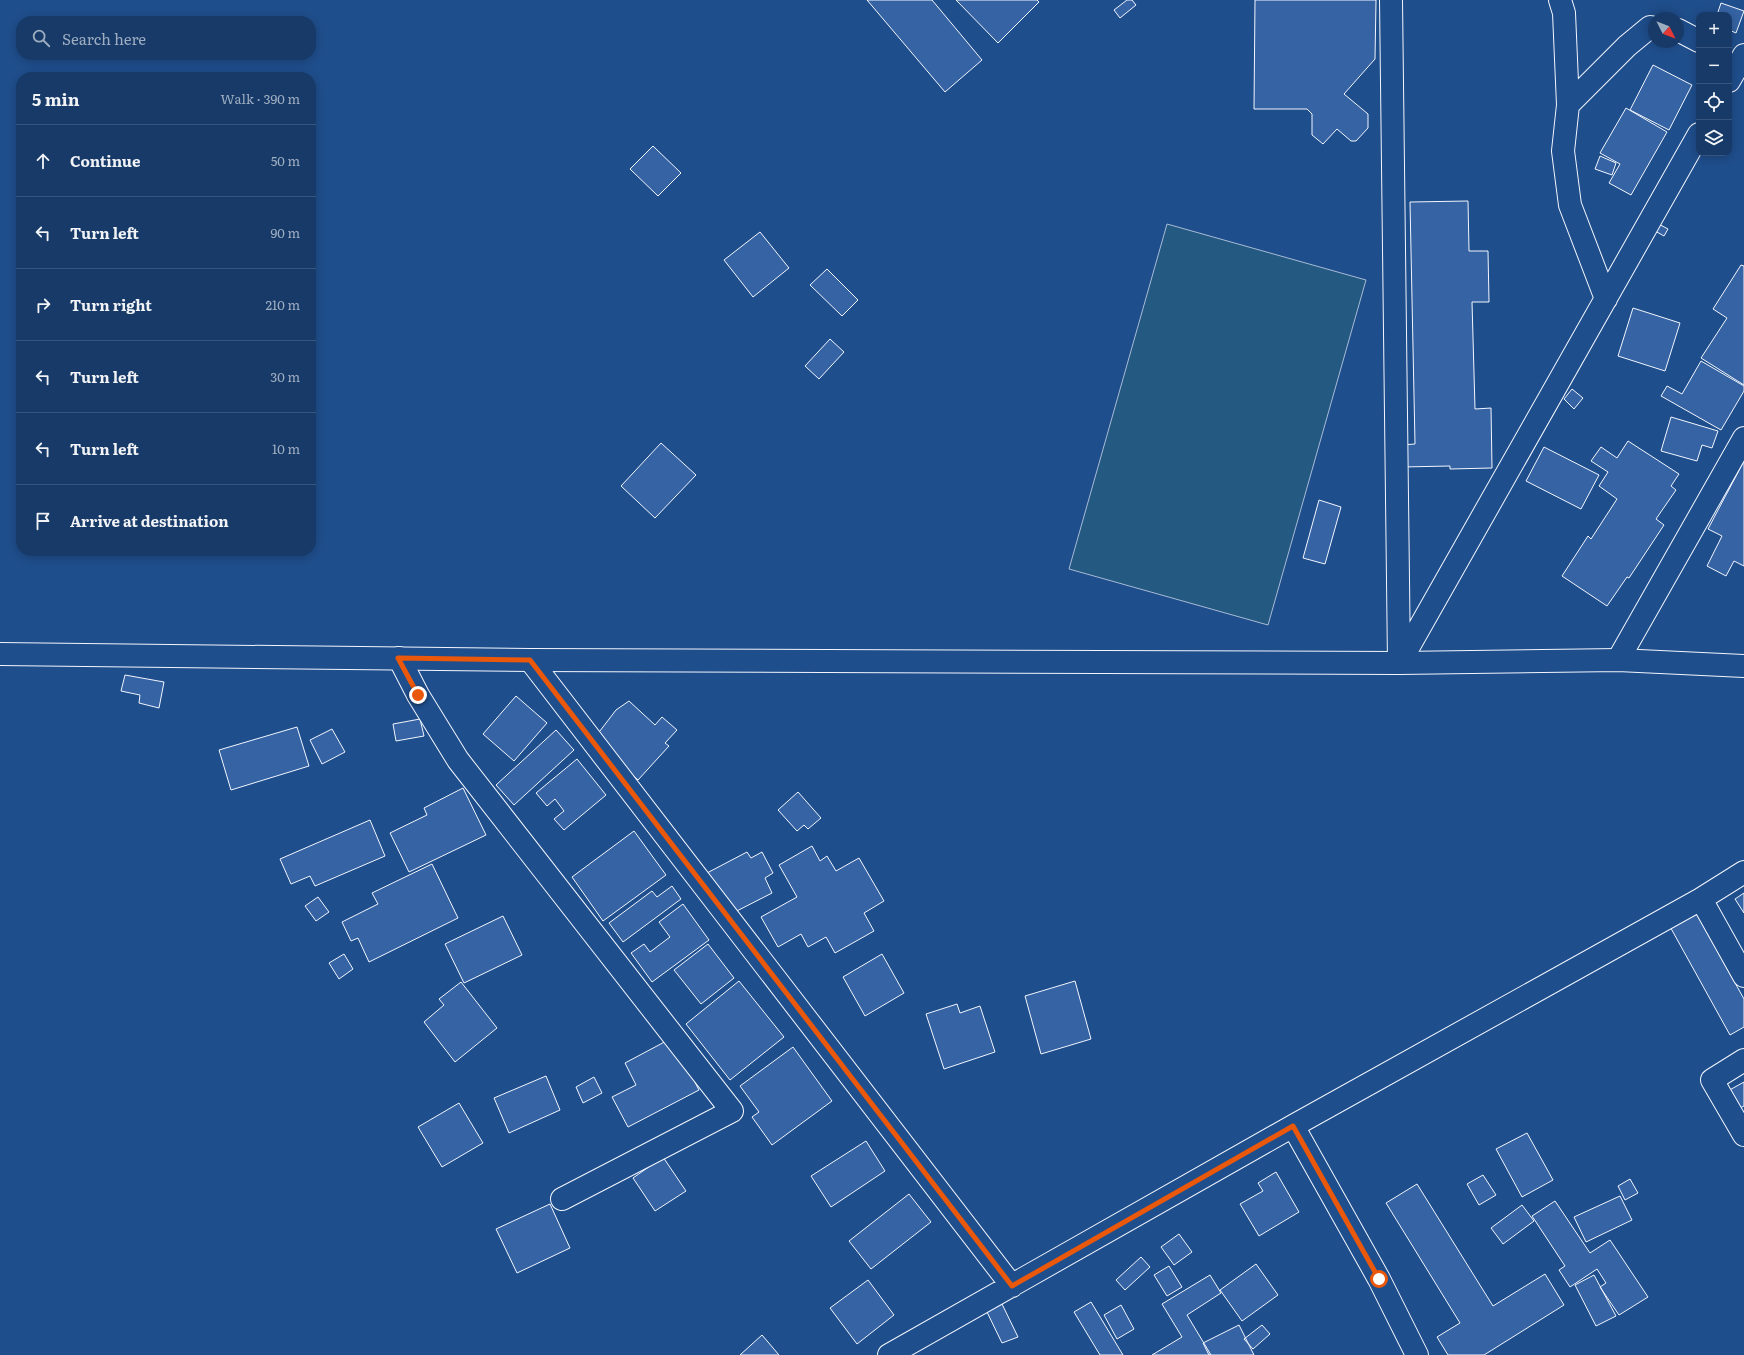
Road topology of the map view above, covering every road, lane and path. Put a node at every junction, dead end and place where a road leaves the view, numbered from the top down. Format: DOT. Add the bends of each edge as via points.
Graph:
graph roads {
  1 [pos="1391,0"];
  2 [pos="1560,0"];
  3 [pos="1648,29"];
  4 [pos="1684,33"];
  5 [pos="1696,39"];
  6 [pos="1739,60"];
  7 [pos="1732,75"];
  8 [pos="1568,104"];
  9 [pos="1696,139"];
  10 [pos="1606,299"];
  11 [pos="1744,438"];
  12 [pos="0,654"];
  13 [pos="398,658"];
  14 [pos="530,660"];
  15 [pos="1618,660"];
  16 [pos="1399,663"];
  17 [pos="1744,666"];
  18 [pos="1744,872"];
  19 [pos="1701,899"];
  20 [pos="1744,976"];
  21 [pos="1744,1060"];
  22 [pos="1293,1126"];
  23 [pos="1744,1135"];
  24 [pos="562,1200"];
  25 [pos="1012,1286"];
  26 [pos="889,1355"];
  27 [pos="1417,1355"];
  1 -- 16 [label="street"];
  2 -- 8 [label="street" via="1564,13"];
  3 -- 8 [label="street"];
  4 -- 5 [label="street"];
  6 -- 7 [label="street"];
  8 -- 10 [label="street" via="1563,151 1570,205"];
  9 -- 10 [label="street"];
  10 -- 16 [label="street"];
  11 -- 15 [label="street"];
  12 -- 13 [label="street"];
  13 -- 14 [label="street"];
  13 -- 24 [label="street" via="458,760 732,1111"];
  14 -- 16 [label="street"];
  14 -- 25 [label="street"];
  15 -- 16 [label="street"];
  15 -- 17 [label="street"];
  18 -- 19 [label="street"];
  19 -- 20 [label="street"];
  19 -- 22 [label="street"];
  21 -- 23 [label="street" via="1712,1080"];
  22 -- 25 [label="street"];
  22 -- 27 [label="street" via="1379,1279"];
  25 -- 26 [label="street"];
}
